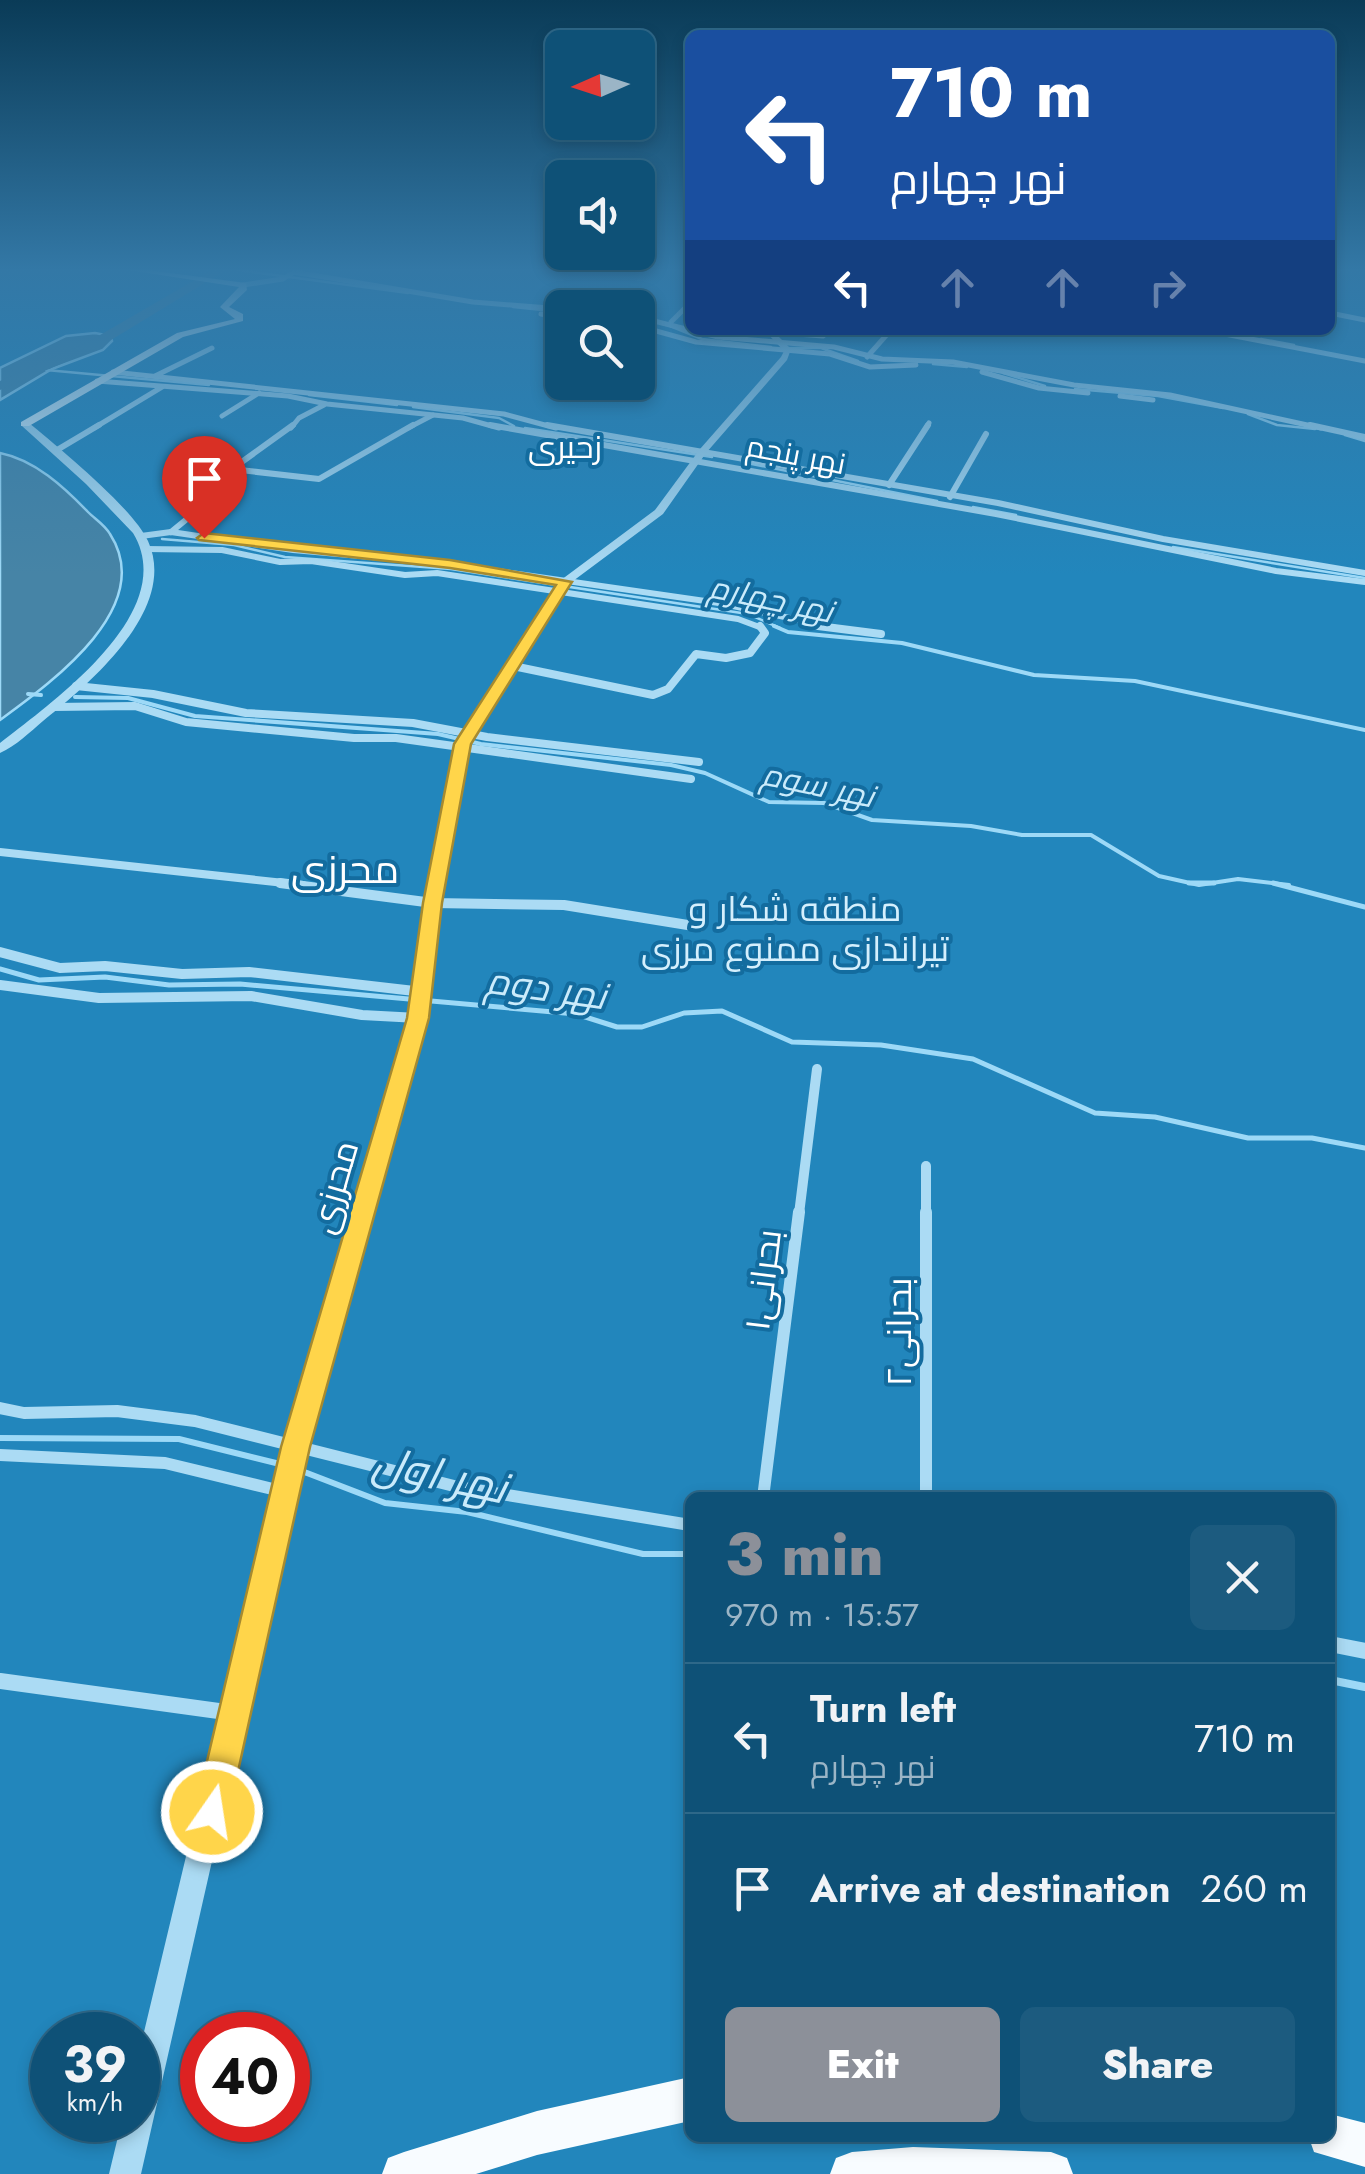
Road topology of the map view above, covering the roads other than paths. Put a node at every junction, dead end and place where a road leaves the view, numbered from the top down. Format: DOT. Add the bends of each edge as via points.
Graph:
graph roads {
  1 [pos="114,371"];
  2 [pos="163,371"];
  3 [pos="766,371"];
  4 [pos="970,371"];
  5 [pos="1003,371"];
  6 [pos="106,376"];
  7 [pos="154,376"];
  8 [pos="170,382"];
  9 [pos="259,393"];
  10 [pos="1153,400"];
  11 [pos="327,404"];
  12 [pos="433,415"];
  13 [pos="222,416"];
  14 [pos="929,422"];
  15 [pos="25,424"];
  16 [pos="986,434"];
  17 [pos="1365,437"];
  18 [pos="57,450"];
  19 [pos="700,455"];
  20 [pos="231,469"];
  21 [pos="889,485"];
  22 [pos="950,496"];
  23 [pos="171,532"];
  24 [pos="143,542"];
  25 [pos="1365,573"];
  26 [pos="1365,582"];
  27 [pos="562,588"];
  28 [pos="881,634"];
  29 [pos="513,666"];
  30 [pos="76,686"];
  31 [pos="53,707"];
  32 [pos="465,740"];
  33 [pos="0,749"];
  34 [pos="700,762"];
  35 [pos="691,779"];
  36 [pos="0,852"];
  37 [pos="432,903"];
  38 [pos="700,927"];
  39 [pos="0,952"];
  40 [pos="0,985"];
  41 [pos="421,1004"];
  42 [pos="816,1069"];
  43 [pos="926,1166"];
  44 [pos="0,1408"];
  45 [pos="0,1455"];
  46 [pos="291,1468"];
  47 [pos="764,1492"];
  48 [pos="926,1492"];
  49 [pos="685,1524"];
  50 [pos="1335,1645"];
  51 [pos="1365,1651"];
  52 [pos="0,1681"];
  53 [pos="234,1713"];
  54 [pos="685,2100"];
  55 [pos="1335,2137"];
  56 [pos="1365,2145"];
  57 [pos="913,2172"];
  58 [pos="126,2174"];
  59 [pos="404,2174"];
  60 [pos="852,2174"];
  61 [pos="1051,2174"];
  1 -- 6 [label="main road"];
  2 -- 7 [label="street"];
  3 -- 19 [label="street, محرزی"];
  4 -- 10 [label="street" via="1039,388"];
  5 -- 17 [label="street" via="1170,396"];
  6 -- 7 [label="street, نهر پنجم"];
  6 -- 8 [label="street, نهر پنجم"];
  6 -- 15 [label="main road"];
  7 -- 8 [label="street, نهر پنجم"];
  8 -- 9 [label="street, نهر پنجم"];
  8 -- 18 [label="street"];
  8 -- 19 [label="street, نهر پنجم" via="474,409"];
  9 -- 11 [label="street, نهر پنجم"];
  9 -- 13 [label="street"];
  11 -- 12 [label="street, نهر پنجم"];
  11 -- 20 [label="street"];
  12 -- 19 [label="street, نهر پنجم"];
  12 -- 20 [label="street" via="320,478"];
  14 -- 21 [label="street"];
  15 -- 18 [label="street"];
  16 -- 22 [label="street"];
  18 -- 24 [label="street"];
  19 -- 21 [label="street, نهر پنجم"];
  19 -- 26 [label="street, نهر پنجم" via="1143,546"];
  19 -- 27 [label="street, محرزی" via="659,512"];
  20 -- 23 [label="street"];
  21 -- 22 [label="street, نهر پنجم"];
  22 -- 25 [label="street, نهر پنجم"];
  23 -- 24 [label="street"];
  23 -- 27 [label="street" via="450,564"];
  24 -- 27 [label="street" via="404,576 437,573"];
  24 -- 30 [label="street" via="147,595 141,610"];
  27 -- 28 [label="street" via="734,605"];
  27 -- 29 [label="street, محرزی"];
  27 -- 29 [label="street" via="738,619 765,633 750,653 696,654 668,689 653,695"];
  29 -- 32 [label="street, محرزی"];
  30 -- 31 [label="street"];
  30 -- 32 [label="street" via="246,713 413,723"];
  31 -- 32 [label="street" via="135,706 186,722 354,738"];
  31 -- 33 [label="street"];
  32 -- 34 [label="street"];
  32 -- 35 [label="street"];
  32 -- 37 [label="street, محرزی"];
  36 -- 37 [label="street"];
  37 -- 38 [label="street" via="564,906"];
  37 -- 41 [label="street, محرزی"];
  39 -- 41 [label="street" via="60,968 249,972"];
  40 -- 41 [label="street" via="100,998 251,996 362,1015"];
  41 -- 46 [label="street, محرزی"];
  42 -- 47 [label="street, بحرانی۱"];
  43 -- 48 [label="street, بحرانی۲"];
  44 -- 46 [label="street" via="195,1422"];
  45 -- 46 [label="street" via="128,1460 242,1479"];
  46 -- 49 [label="street"];
  46 -- 53 [label="street, محرزی"];
  50 -- 51 [label="street"];
  52 -- 53 [label="street"];
  53 -- 58 [label="street, محرزی"];
  54 -- 59 [label="main road" via="537,2133"];
  55 -- 56 [label="main road"];
  57 -- 60 [label="main road"];
  57 -- 61 [label="main road"];
}
